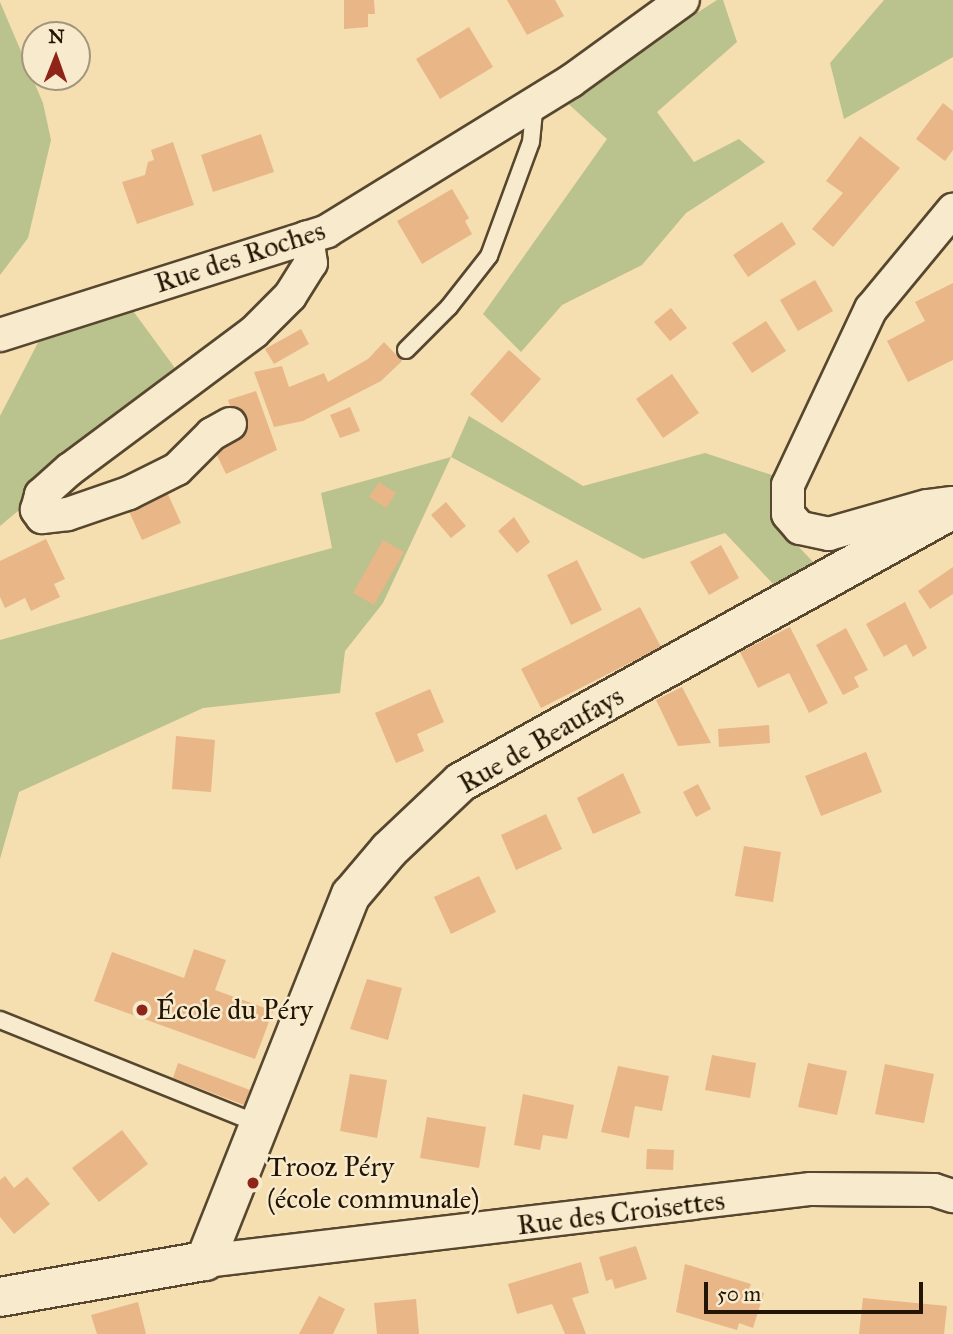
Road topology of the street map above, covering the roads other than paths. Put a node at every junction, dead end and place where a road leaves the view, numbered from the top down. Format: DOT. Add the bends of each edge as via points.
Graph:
graph roads {
  1 [pos="683,0"];
  2 [pos="535,101"];
  3 [pos="953,210"];
  4 [pos="307,237"];
  5 [pos="0,335"];
  6 [pos="406,350"];
  7 [pos="230,424"];
  8 [pos="953,503"];
  9 [pos="953,509"];
  10 [pos="0,1020"];
  11 [pos="261,1126"];
  12 [pos="953,1196"];
  13 [pos="205,1261"];
  14 [pos="1,1297"];
  1 -- 2 [label="street, Rue des Roches" via="571,81"];
  2 -- 4 [label="street, Rue des Roches" via="430,170 327,231"];
  2 -- 6 [label="lane" via="531,142 489,256 449,307"];
  3 -- 8 [label="street" via="871,309 788,485 788,514 800,528 829,534"];
  4 -- 5 [label="street, Rue des Roches"];
  4 -- 7 [label="street" via="311,263 290,296 254,332 69,470 41,495 37,510 42,517 68,514 129,493 177,469 212,434"];
  9 -- 11 [label="street, Rue de Beaufays" via="461,782 389,850 351,895"];
  10 -- 11 [label="lane"];
  11 -- 13 [label="street, Rue de Beaufays"];
  12 -- 13 [label="street, Rue des Croisettes" via="934,1191 811,1189"];
  13 -- 14 [label="street"];
}
